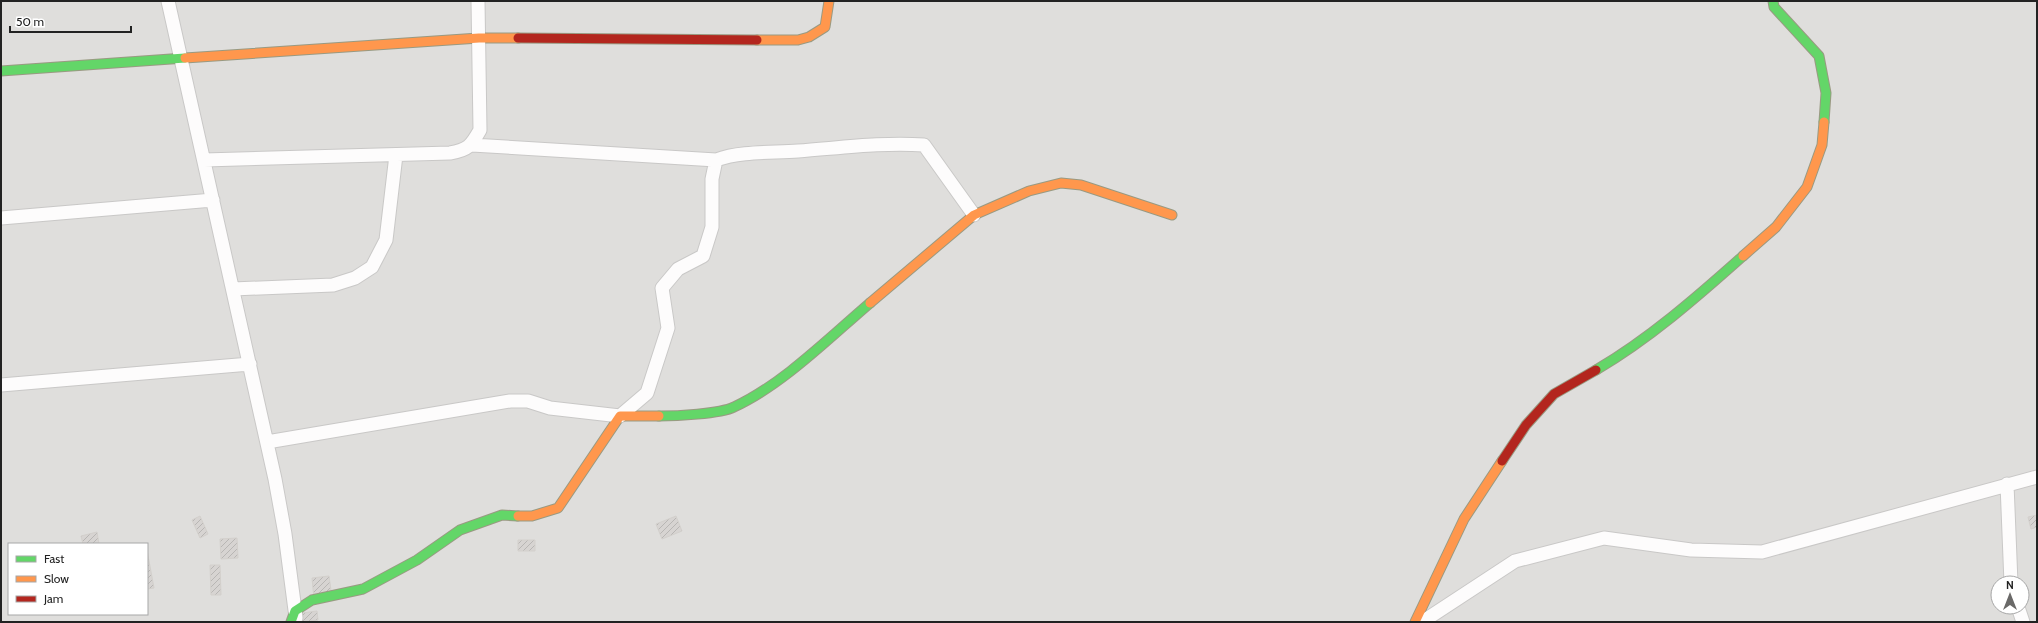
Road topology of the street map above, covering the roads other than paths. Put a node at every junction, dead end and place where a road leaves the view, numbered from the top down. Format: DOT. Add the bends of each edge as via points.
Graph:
graph roads {
  1 [pos="168,1"];
  2 [pos="478,1"];
  3 [pos="829,1"];
  4 [pos="1773,1"];
  5 [pos="478,38"];
  6 [pos="181,57"];
  7 [pos="1,71"];
  8 [pos="472,145"];
  9 [pos="396,154"];
  10 [pos="204,160"];
  11 [pos="716,160"];
  12 [pos="213,200"];
  13 [pos="974,215"];
  14 [pos="1172,215"];
  15 [pos="1,218"];
  16 [pos="233,289"];
  17 [pos="250,364"];
  18 [pos="1,385"];
  19 [pos="620,416"];
  20 [pos="267,442"];
  21 [pos="2037,477"];
  22 [pos="2007,484"];
  23 [pos="2011,575"];
  24 [pos="294,618"];
  25 [pos="1415,622"];
  26 [pos="1422,622"];
  1 -- 6 [label="street"];
  2 -- 5 [label="street"];
  3 -- 5 [label="street" via="825,27 809,37 798,40"];
  4 -- 25 [label="street" via="1774,7 1819,56 1826,93 1822,145 1807,187 1776,228 1693,301 1613,360 1554,394 1526,425 1464,519"];
  5 -- 6 [label="street"];
  5 -- 8 [label="street" via="480,130"];
  6 -- 7 [label="street"];
  6 -- 10 [label="street"];
  8 -- 9 [label="street" via="462,151 450,153"];
  8 -- 11 [label="street"];
  9 -- 10 [label="street"];
  9 -- 16 [label="street" via="386,240 372,267 356,278 333,285"];
  10 -- 12 [label="street"];
  11 -- 13 [label="street" via="737,155 892,143 924,145"];
  11 -- 19 [label="street" via="712,179 712,227 703,256 678,269 662,288 668,328 647,393"];
  12 -- 15 [label="street"];
  12 -- 16 [label="street"];
  13 -- 14 [label="street" via="1029,191 1061,184 1081,185"];
  13 -- 19 [label="street" via="780,379 733,408 680,416"];
  16 -- 17 [label="street"];
  17 -- 18 [label="street"];
  17 -- 20 [label="street"];
  19 -- 20 [label="street" via="550,408 528,401 510,401"];
  19 -- 24 [label="street" via="558,508 532,516 502,515 460,530 417,560 363,589 312,600"];
  20 -- 24 [label="street" via="285,534"];
  21 -- 22 [label="street"];
  22 -- 23 [label="street"];
  22 -- 26 [label="street" via="1762,552 1691,550 1604,538 1515,561"];
}
